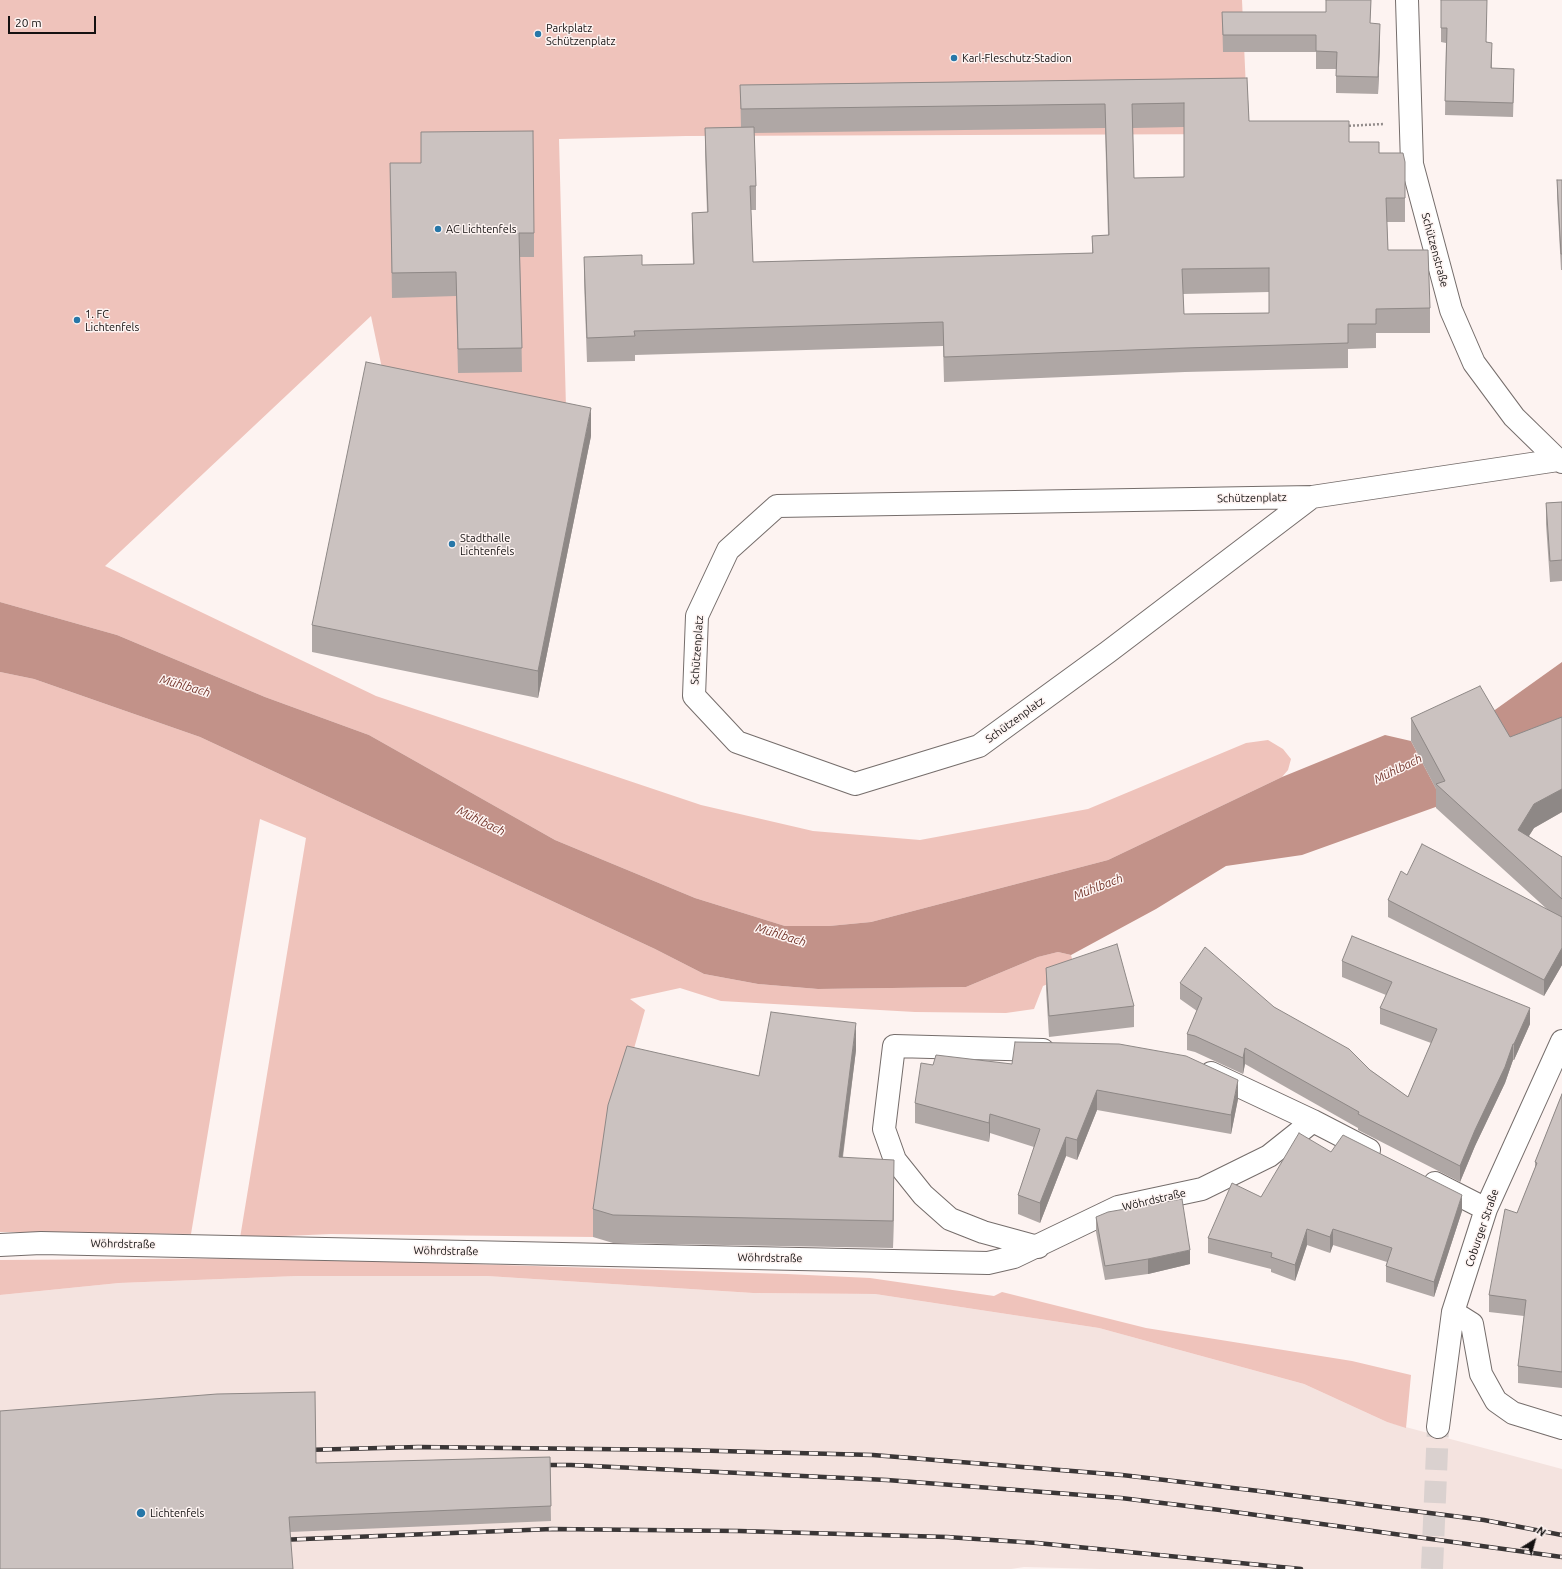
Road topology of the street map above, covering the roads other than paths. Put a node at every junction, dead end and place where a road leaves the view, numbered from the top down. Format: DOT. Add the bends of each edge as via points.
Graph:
graph roads {
  1 [pos="1407,0"];
  2 [pos="1560,461"];
  3 [pos="1312,497"];
  4 [pos="1562,1041"];
  5 [pos="1062,1050"];
  6 [pos="1190,1064"];
  7 [pos="1313,1121"];
  8 [pos="1390,1160"];
  9 [pos="1417,1174"];
  10 [pos="1486,1209"];
  11 [pos="0,1245"];
  12 [pos="1038,1247"];
  13 [pos="1454,1312"];
  14 [pos="1438,1427"];
  15 [pos="1562,1428"];
  1 -- 2 [label="street, Schützenstraße" via="1412,164 1451,310 1474,363 1514,417"];
  2 -- 3 [label="street, Schützenplatz"];
  3 -- 3 [label="street, Schützenplatz" via="777,506 728,550 697,616 694,696 737,742 855,784 979,746"];
  4 -- 10 [label="street, Coburger Straße"];
  5 -- 12 [label="street" via="894,1046 884,1129 895,1160 923,1195 950,1219 982,1232"];
  6 -- 7 [label="street"];
  7 -- 8 [label="street"];
  7 -- 12 [label="street, Wöhrdstraße" via="1269,1156 1202,1189 1118,1208"];
  9 -- 10 [label="street"];
  10 -- 13 [label="street, Coburger Straße"];
  11 -- 12 [label="street, Wöhrdstraße" via="41,1243 988,1263 1014,1257"];
  13 -- 14 [label="street, Coburger Straße"];
  13 -- 15 [label="street" via="1472,1324 1481,1374 1496,1401 1513,1413"];
}
